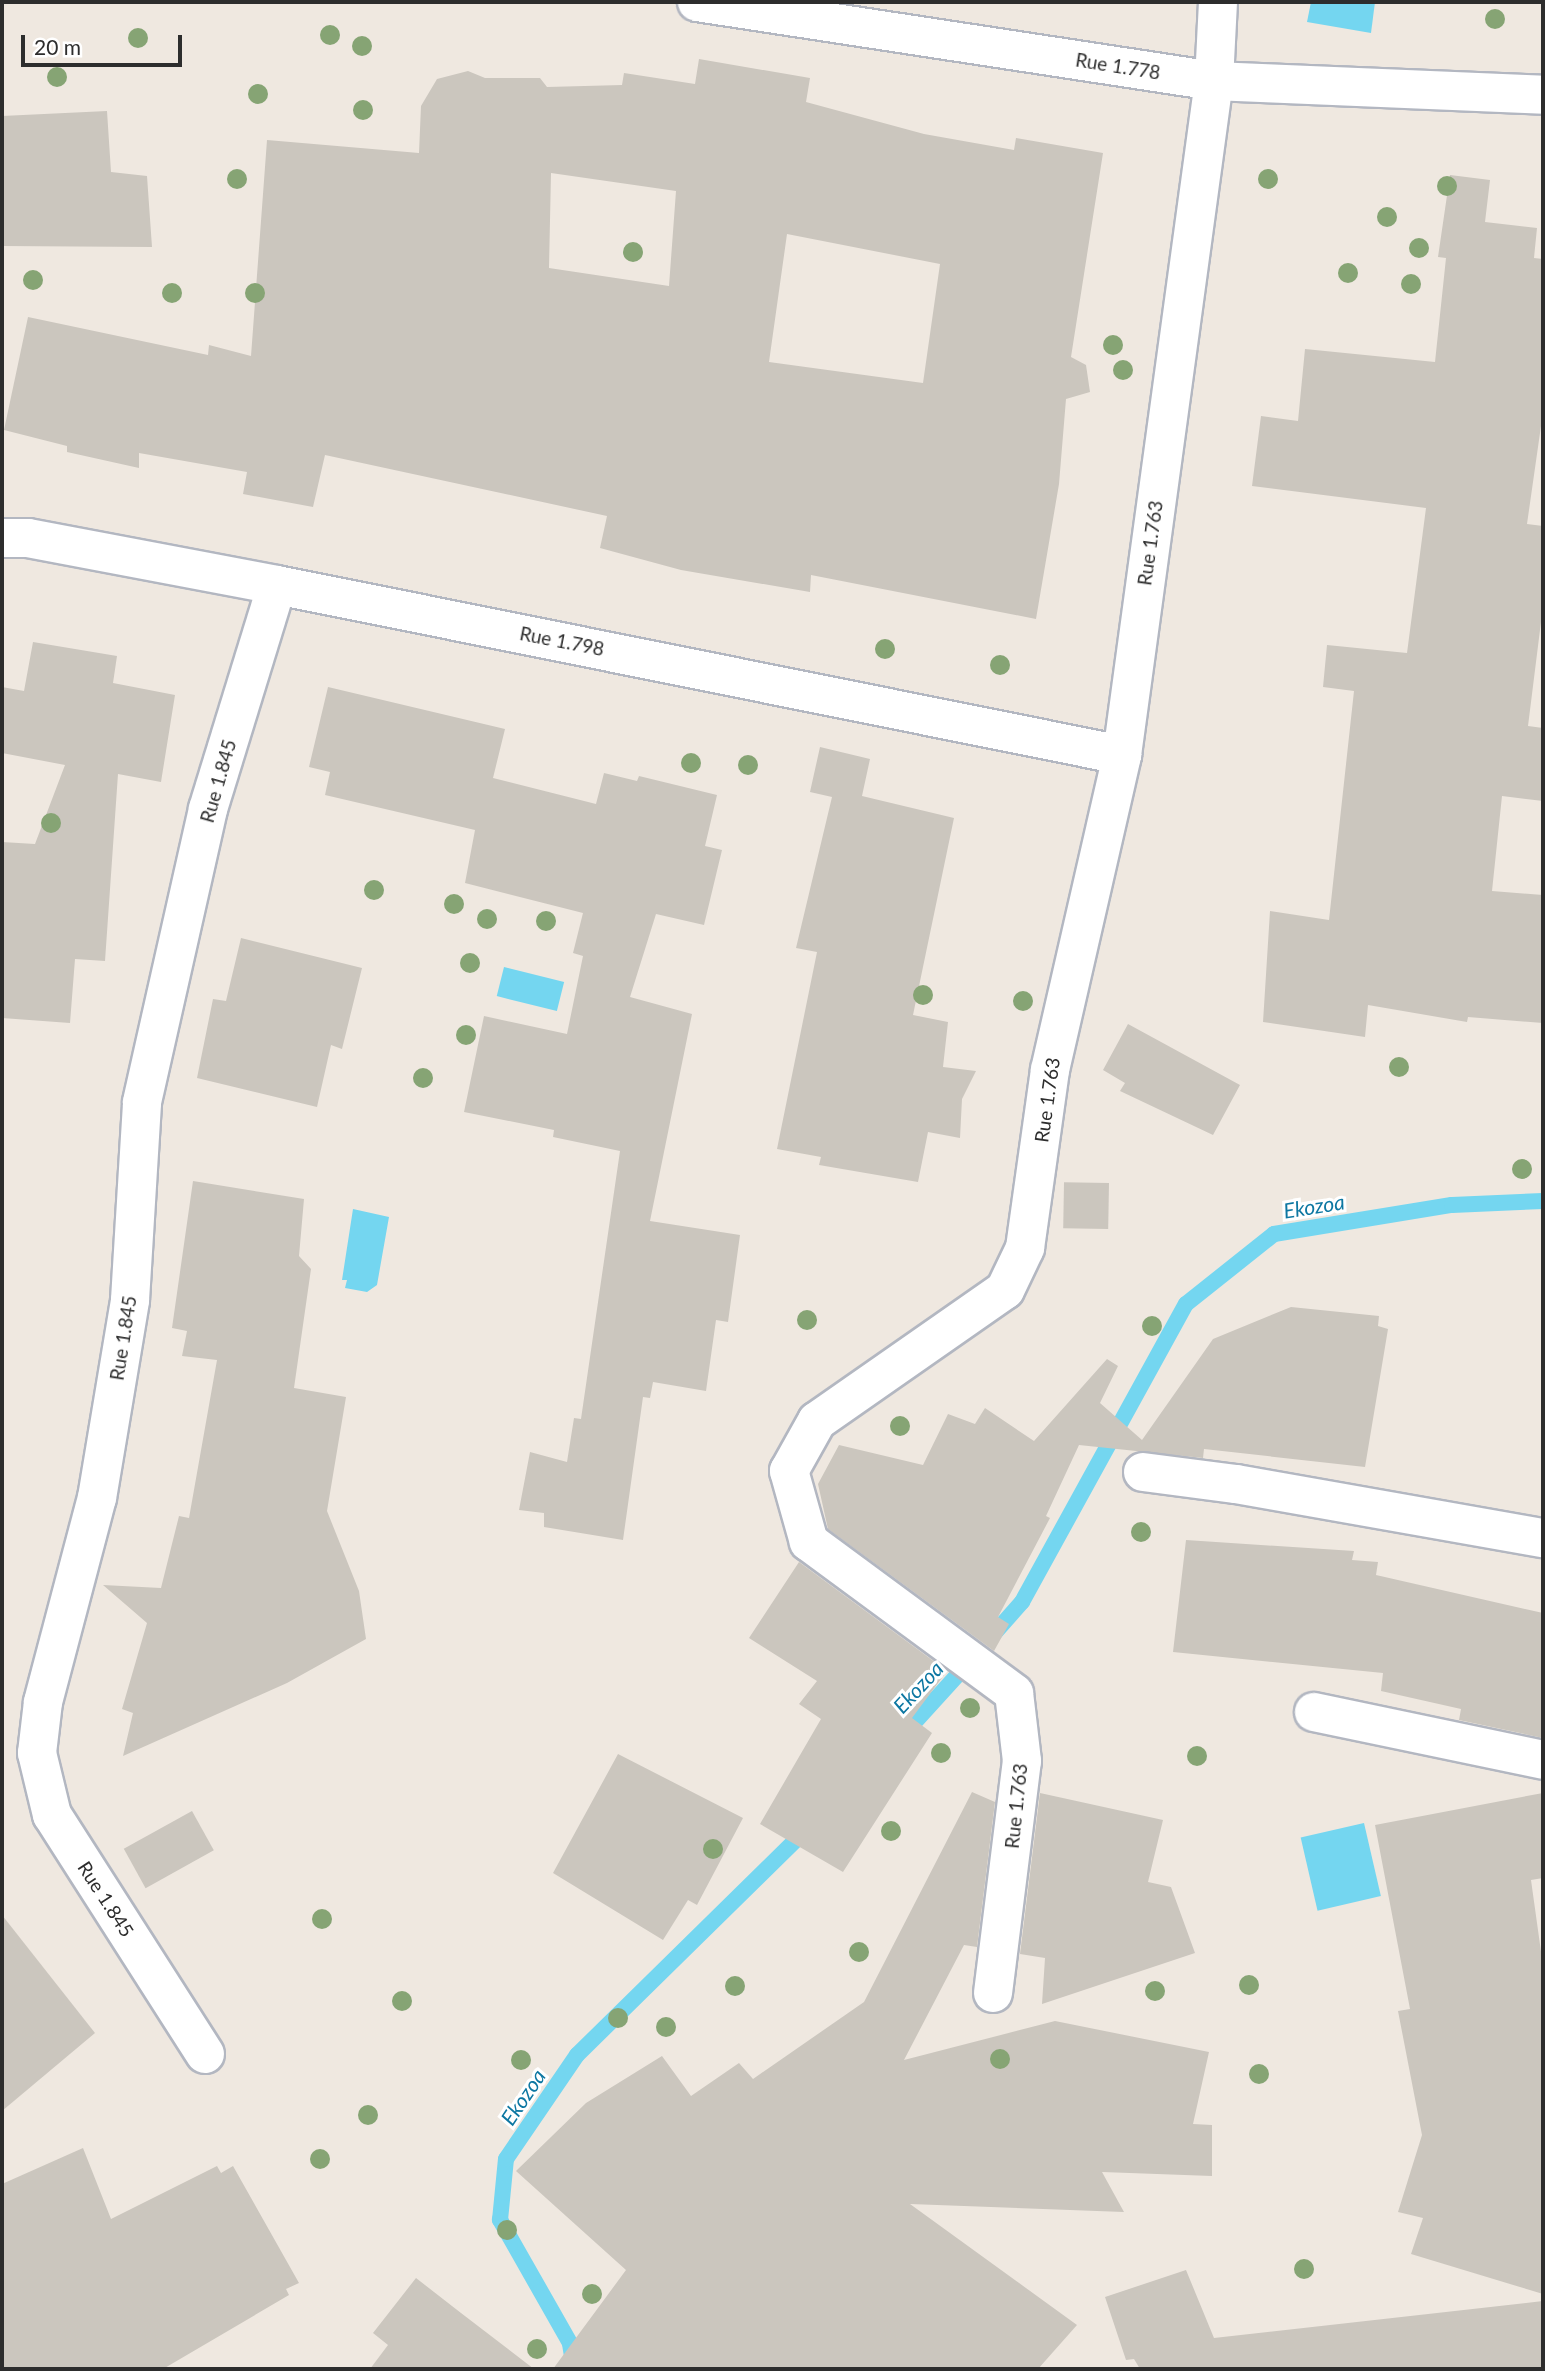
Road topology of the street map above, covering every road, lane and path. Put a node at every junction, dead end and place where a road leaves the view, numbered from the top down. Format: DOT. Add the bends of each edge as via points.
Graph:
graph roads {
  1 [pos="697,2"];
  2 [pos="1218,2"];
  3 [pos="1214,81"];
  4 [pos="1543,95"];
  5 [pos="2,538"];
  6 [pos="277,585"];
  7 [pos="1122,755"];
  8 [pos="1143,1472"];
  9 [pos="1543,1538"];
  10 [pos="1314,1712"];
  11 [pos="1543,1760"];
  12 [pos="993,1993"];
  13 [pos="205,2054"];
  1 -- 3 [label="street, Rue 1.778"];
  2 -- 3 [label="street, Rue 1.763"];
  3 -- 4 [label="street, Rue 1.778"];
  3 -- 7 [label="street, Rue 1.763"];
  5 -- 6 [label="street, Rue 1.798" via="29,538"];
  6 -- 7 [label="street, Rue 1.798"];
  6 -- 13 [label="street, Rue 1.845" via="208,809 142,1102 130,1300 97,1498 43,1702 37,1753 52,1815"];
  7 -- 12 [label="street, Rue 1.763" via="1050,1070 1025,1248 1005,1290 817,1421 789,1471 809,1542 1014,1693 1023,1761"];
  8 -- 9 [label="street"];
  10 -- 11 [label="street"];
}
